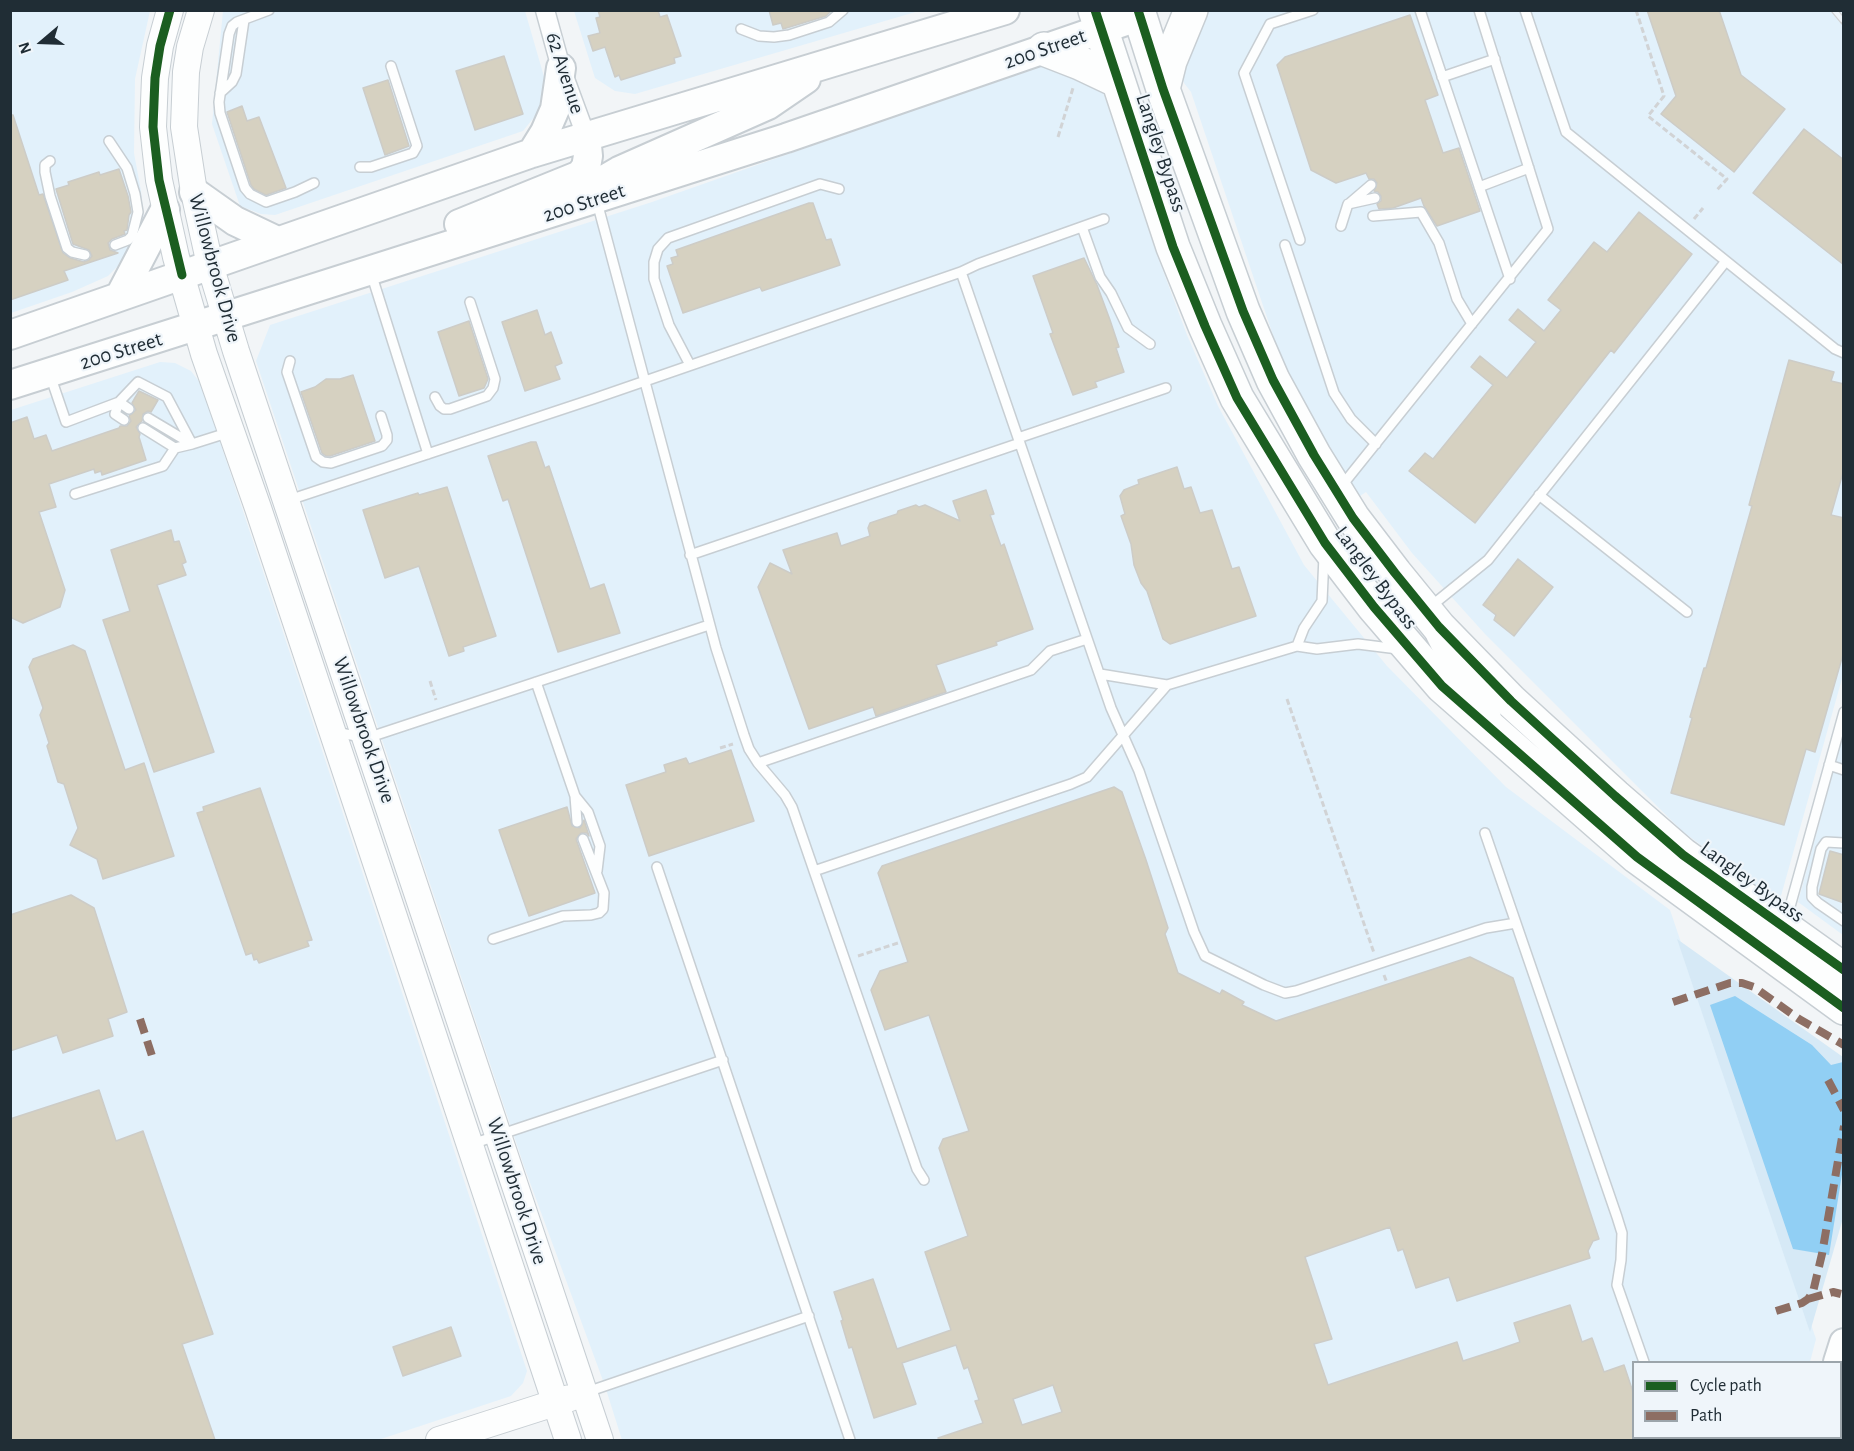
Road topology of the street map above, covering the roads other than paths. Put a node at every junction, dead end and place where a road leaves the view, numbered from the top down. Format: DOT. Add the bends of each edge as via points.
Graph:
graph roads {
  1 [pos="170,10"];
  2 [pos="201,10"];
  3 [pos="269,10"];
  4 [pos="545,10"];
  5 [pos="843,10"];
  6 [pos="1005,10"];
  7 [pos="1191,10"];
  8 [pos="1312,10"];
  9 [pos="1420,10"];
  10 [pos="1479,10"];
  11 [pos="1526,10"];
  12 [pos="1144,12"];
  13 [pos="1098,20"];
  14 [pos="741,29"];
  15 [pos="1044,49"];
  16 [pos="1495,59"];
  17 [pos="830,63"];
  18 [pos="391,66"];
  19 [pos="561,68"];
  20 [pos="1442,77"];
  21 [pos="1118,81"];
  22 [pos="1163,89"];
  23 [pos="586,136"];
  24 [pos="109,141"];
  25 [pos="532,153"];
  26 [pos="50,161"];
  27 [pos="360,167"];
  28 [pos="1529,168"];
  29 [pos="314,183"];
  30 [pos="1371,185"];
  31 [pos="1479,187"];
  32 [pos="839,189"];
  33 [pos="194,192"];
  34 [pos="1375,198"];
  35 [pos="596,200"];
  36 [pos="1348,204"];
  37 [pos="165,210"];
  38 [pos="1373,216"];
  39 [pos="1104,219"];
  40 [pos="1341,226"];
  41 [pos="1082,227"];
  42 [pos="1300,240"];
  43 [pos="277,241"];
  44 [pos="115,245"];
  45 [pos="1285,245"];
  46 [pos="85,255"];
  47 [pos="1726,261"];
  48 [pos="210,265"];
  49 [pos="370,270"];
  50 [pos="961,272"];
  51 [pos="182,275"];
  52 [pos="1510,279"];
  53 [pos="120,296"];
  54 [pos="470,302"];
  55 [pos="226,317"];
  56 [pos="52,320"];
  57 [pos="1472,324"];
  58 [pos="197,327"];
  59 [pos="10,335"];
  60 [pos="1150,344"];
  61 [pos="10,345"];
  62 [pos="1844,353"];
  63 [pos="290,361"];
  64 [pos="690,365"];
  65 [pos="50,373"];
  66 [pos="644,381"];
  67 [pos="10,385"];
  68 [pos="1166,388"];
  69 [pos="435,398"];
  70 [pos="119,402"];
  71 [pos="129,409"];
  72 [pos="381,416"];
  73 [pos="148,418"];
  74 [pos="124,420"];
  75 [pos="143,428"];
  76 [pos="232,432"];
  77 [pos="1019,441"];
  78 [pos="192,444"];
  79 [pos="1376,444"];
  80 [pos="176,448"];
  81 [pos="428,454"];
  82 [pos="1337,492"];
  83 [pos="75,494"];
  84 [pos="1539,495"];
  85 [pos="286,501"];
  86 [pos="1325,543"];
  87 [pos="690,555"];
  88 [pos="1419,611"];
  89 [pos="1687,612"];
  90 [pos="710,625"];
  91 [pos="1087,639"];
  92 [pos="1297,646"];
  93 [pos="1409,650"];
  94 [pos="1100,674"];
  95 [pos="536,682"];
  96 [pos="1167,685"];
  97 [pos="1844,712"];
  98 [pos="332,732"];
  99 [pos="1123,736"];
  100 [pos="367,738"];
  101 [pos="1508,742"];
  102 [pos="758,763"];
  103 [pos="1829,765"];
  104 [pos="1844,770"];
  105 [pos="575,796"];
  106 [pos="577,822"];
  107 [pos="1485,833"];
  108 [pos="583,838"];
  109 [pos="1844,843"];
  110 [pos="657,867"];
  111 [pos="597,871"];
  112 [pos="814,871"];
  113 [pos="1844,921"];
  114 [pos="1516,923"];
  115 [pos="1784,927"];
  116 [pos="493,939"];
  117 [pos="1843,969"];
  118 [pos="1844,1008"];
  119 [pos="723,1060"];
  120 [pos="498,1135"];
  121 [pos="470,1145"];
  122 [pos="924,1180"];
  123 [pos="809,1316"];
  124 [pos="1844,1343"];
  125 [pos="1644,1361"];
  126 [pos="1838,1361"];
  127 [pos="584,1393"];
  128 [pos="555,1403"];
  129 [pos="439,1440"];
  130 [pos="568,1440"];
  131 [pos="600,1440"];
  132 [pos="850,1440"];
  1 -- 37 [label="main road, Willowbrook Drive" via="155,78 153,127"];
  2 -- 33 [label="main road, Willowbrook Drive" via="190,47 184,102"];
  3 -- 29 [label="lane" via="232,26 219,113 250,194 266,202"];
  4 -- 19 [label="street, 62 Avenue"];
  5 -- 14 [label="lane" via="829,22 789,35 759,36"];
  6 -- 17 [label="main road"];
  7 -- 22 [label="highway"];
  8 -- 42 [label="lane" via="1270,24 1244,73"];
  9 -- 20 [label="lane"];
  10 -- 16 [label="lane"];
  11 -- 47 [label="lane" via="1566,132"];
  12 -- 13 [label="main road, 200 Street"];
  12 -- 22 [label="highway, Langley Bypass"];
  13 -- 15 [label="main road, 200 Street"];
  13 -- 21 [label="highway, Langley Bypass"];
  15 -- 21 [label="highway"];
  15 -- 35 [label="main road, 200 Street"];
  16 -- 20 [label="lane"];
  16 -- 28 [label="lane"];
  17 -- 23 [label="main road"];
  17 -- 35 [label="main road" via="768,105 607,178"];
  18 -- 27 [label="lane" via="417,146 413,153"];
  19 -- 23 [label="street, 62 Avenue"];
  19 -- 25 [label="main road" via="555,110"];
  20 -- 31 [label="lane" via="1467,164"];
  21 -- 86 [label="highway, Langley Bypass" via="1173,247 1233,388"];
  22 -- 82 [label="highway, Langley Bypass" via="1243,311 1274,380"];
  23 -- 25 [label="main road"];
  23 -- 49 [label="main road" via="588,156 580,176 464,222"];
  24 -- 44 [label="lane" via="127,168 138,212 132,236"];
  25 -- 43 [label="main road"];
  26 -- 46 [label="lane" via="45,172 67,248"];
  28 -- 31 [label="lane"];
  28 -- 52 [label="lane" via="1548,229"];
  30 -- 36 [label="lane"];
  31 -- 52 [label="lane"];
  32 -- 64 [label="lane" via="820,184 668,238 658,249 654,279 669,325"];
  33 -- 43 [label="main road" via="235,221"];
  33 -- 48 [label="main road, Willowbrook Drive"];
  34 -- 36 [label="lane"];
  35 -- 49 [label="main road, 200 Street"];
  35 -- 66 [label="lane"];
  36 -- 40 [label="lane"];
  37 -- 51 [label="main road, Willowbrook Drive"];
  37 -- 53 [label="main road"];
  38 -- 57 [label="lane" via="1421,212 1439,243 1457,299"];
  39 -- 41 [label="lane"];
  41 -- 50 [label="lane"];
  41 -- 60 [label="lane" via="1100,277 1128,328"];
  43 -- 48 [label="main road"];
  45 -- 79 [label="lane" via="1334,393 1351,419"];
  47 -- 62 [label="lane"];
  47 -- 84 [label="lane"];
  48 -- 51 [label="main road"];
  48 -- 55 [label="main road, Willowbrook Drive"];
  49 -- 55 [label="main road, 200 Street"];
  49 -- 81 [label="lane"];
  50 -- 64 [label="lane"];
  50 -- 77 [label="lane"];
  51 -- 53 [label="main road"];
  51 -- 58 [label="main road, Willowbrook Drive"];
  52 -- 57 [label="lane"];
  53 -- 56 [label="main road"];
  54 -- 69 [label="lane" via="495,379 493,388 487,396 450,409 440,406"];
  55 -- 58 [label="main road, 200 Street"];
  55 -- 85 [label="main road, Willowbrook Drive"];
  56 -- 59 [label="main road"];
  56 -- 61 [label="lane"];
  57 -- 79 [label="lane"];
  58 -- 65 [label="main road, 200 Street"];
  58 -- 76 [label="main road, Willowbrook Drive"];
  63 -- 72 [label="lane" via="287,372 316,457 323,462 331,463 382,446 387,435"];
  64 -- 66 [label="lane"];
  65 -- 67 [label="main road, 200 Street"];
  65 -- 70 [label="lane" via="66,422"];
  66 -- 81 [label="lane"];
  66 -- 87 [label="lane"];
  68 -- 77 [label="lane"];
  70 -- 71 [label="lane"];
  70 -- 74 [label="lane" via="115,414"];
  70 -- 78 [label="lane" via="138,382 167,396"];
  73 -- 78 [label="lane"];
  75 -- 80 [label="lane"];
  76 -- 78 [label="lane"];
  76 -- 98 [label="main road, Willowbrook Drive"];
  77 -- 87 [label="lane"];
  77 -- 91 [label="lane"];
  78 -- 80 [label="lane"];
  79 -- 82 [label="lane"];
  80 -- 83 [label="lane" via="163,466"];
  81 -- 85 [label="lane"];
  82 -- 88 [label="highway, Langley Bypass"];
  84 -- 88 [label="lane" via="1488,560"];
  84 -- 89 [label="lane"];
  85 -- 100 [label="main road, Willowbrook Drive"];
  86 -- 92 [label="lane" via="1322,601"];
  86 -- 93 [label="highway, Langley Bypass" via="1383,608"];
  87 -- 90 [label="lane"];
  88 -- 101 [label="lane" via="1440,655 1494,710"];
  88 -- 115 [label="highway, Langley Bypass" via="1511,701 1683,855"];
  90 -- 95 [label="lane"];
  90 -- 102 [label="lane" via="744,735"];
  91 -- 94 [label="lane"];
  91 -- 102 [label="lane" via="1050,651 1031,670"];
  92 -- 93 [label="lane" via="1317,649 1358,644"];
  92 -- 96 [label="lane"];
  93 -- 101 [label="highway, Langley Bypass" via="1442,686"];
  94 -- 96 [label="lane"];
  94 -- 99 [label="lane"];
  95 -- 100 [label="lane"];
  95 -- 105 [label="lane"];
  96 -- 99 [label="lane"];
  97 -- 103 [label="lane"];
  98 -- 100 [label="lane"];
  98 -- 121 [label="main road, Willowbrook Drive"];
  99 -- 112 [label="lane" via="1087,777 1071,784"];
  99 -- 114 [label="lane" via="1205,956 1264,985 1285,993 1296,992 1486,928"];
  100 -- 120 [label="main road, Willowbrook Drive"];
  101 -- 118 [label="highway, Langley Bypass" via="1637,857"];
  102 -- 112 [label="lane" via="792,807"];
  103 -- 104 [label="lane"];
  103 -- 115 [label="lane"];
  105 -- 106 [label="lane"];
  105 -- 111 [label="lane" via="588,812 600,846"];
  107 -- 114 [label="lane"];
  108 -- 111 [label="lane"];
  109 -- 113 [label="lane" via="1826,842 1821,849 1812,897"];
  110 -- 119 [label="lane"];
  111 -- 116 [label="lane" via="605,901 599,913 563,916"];
  112 -- 122 [label="lane"];
  114 -- 125 [label="lane" via="1622,1233 1617,1285"];
  115 -- 117 [label="highway, Langley Bypass"];
  119 -- 120 [label="lane"];
  119 -- 123 [label="lane"];
  120 -- 121 [label="lane"];
  120 -- 127 [label="main road, Willowbrook Drive"];
  121 -- 128 [label="main road, Willowbrook Drive"];
  123 -- 127 [label="lane"];
  123 -- 132 [label="lane"];
  124 -- 126 [label="main road"];
  127 -- 128 [label="main road"];
  127 -- 131 [label="main road, Willowbrook Drive"];
  128 -- 129 [label="main road"];
  128 -- 130 [label="main road, Willowbrook Drive"];
}
